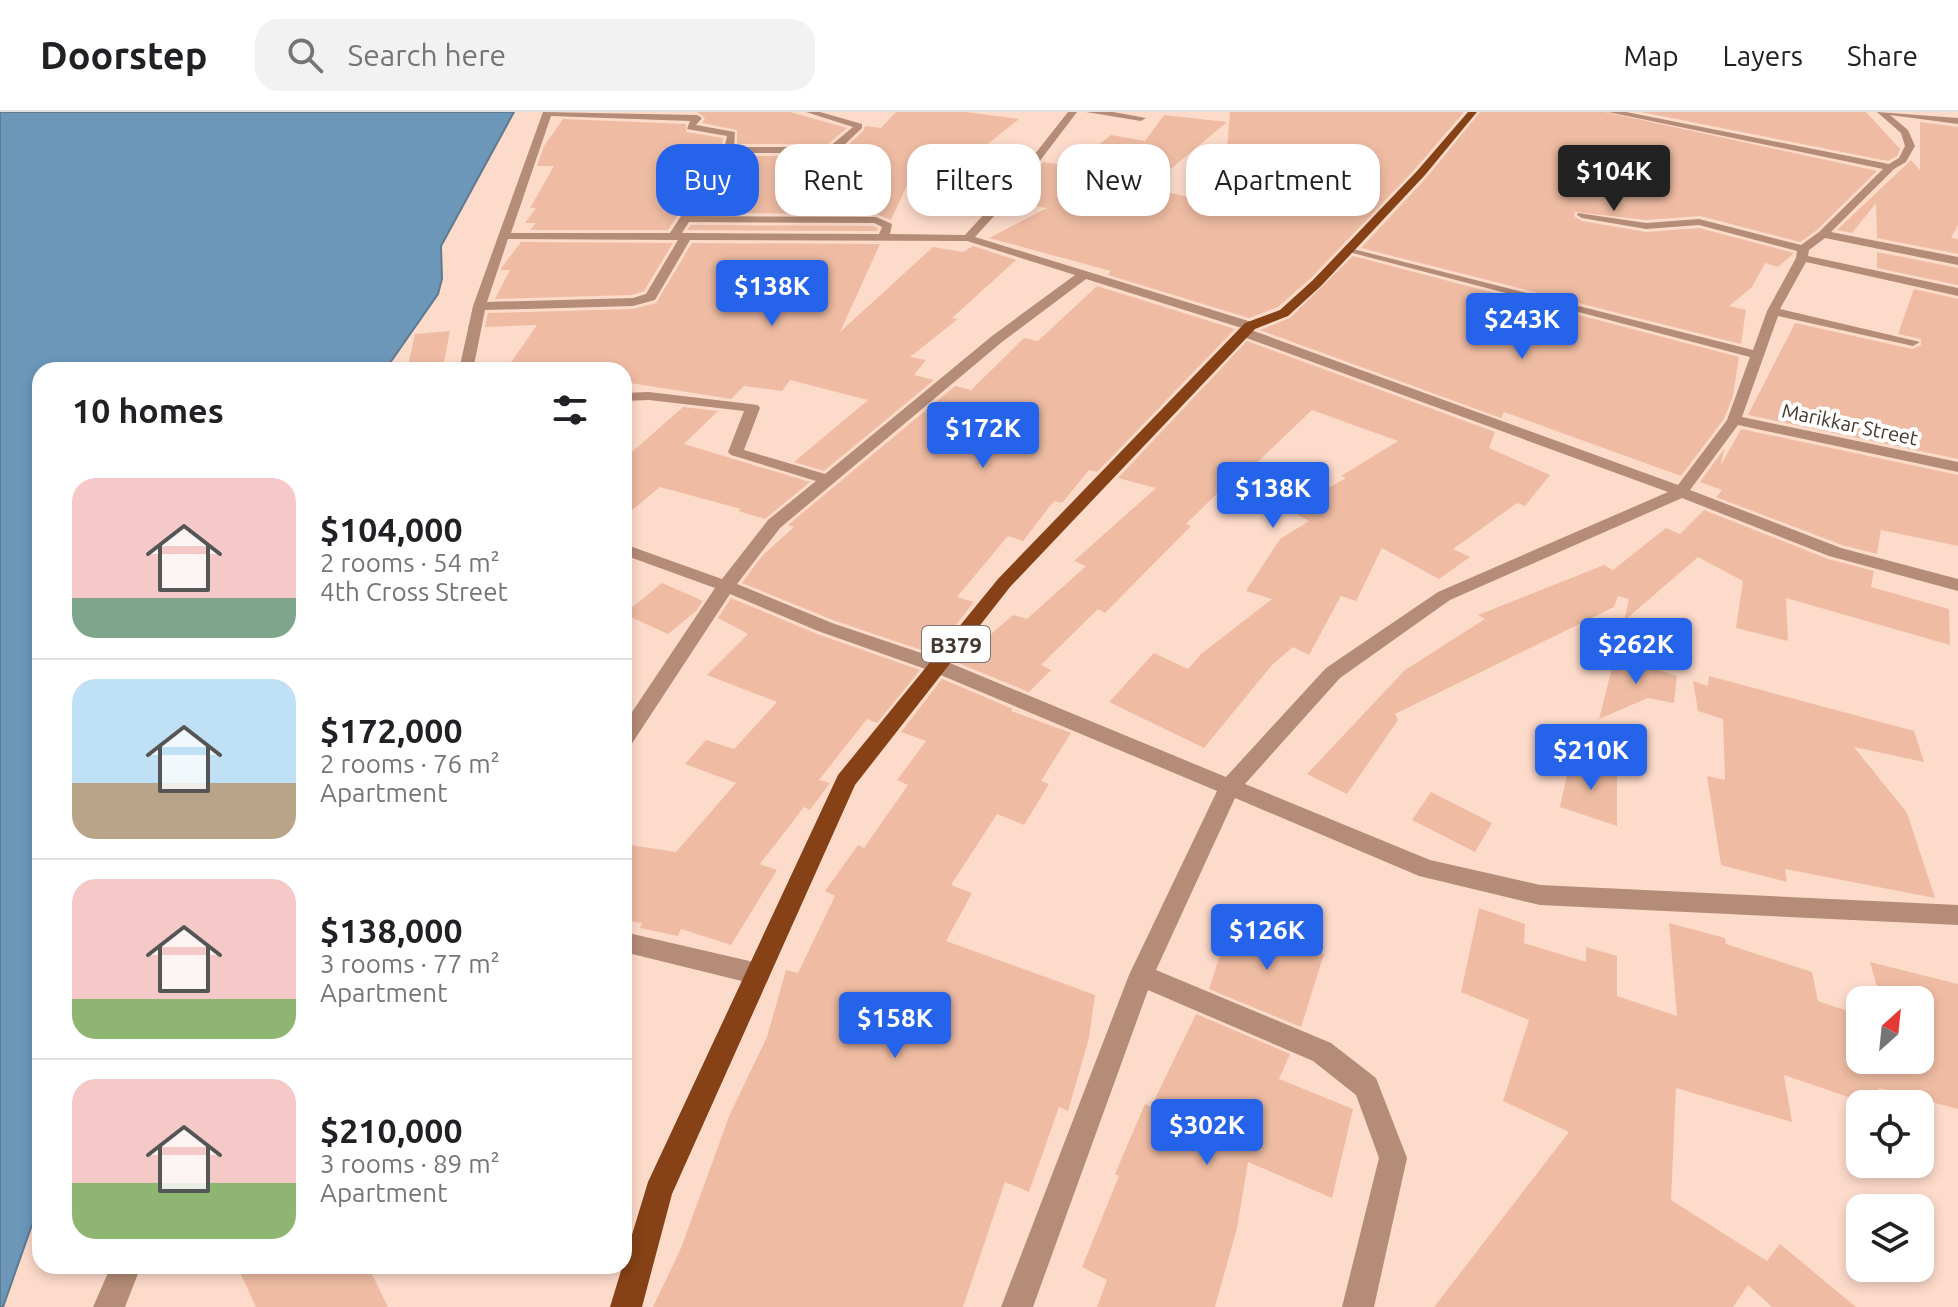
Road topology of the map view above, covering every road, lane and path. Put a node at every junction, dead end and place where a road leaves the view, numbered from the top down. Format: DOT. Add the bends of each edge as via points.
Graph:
graph roads {
  1 [pos="810,112"];
  2 [pos="1073,112"];
  3 [pos="1090,112"];
  4 [pos="1473,112"];
  5 [pos="1612,112"];
  6 [pos="1884,112"];
  7 [pos="548,113"];
  8 [pos="701,115"];
  9 [pos="1141,118"];
  10 [pos="1958,121"];
  11 [pos="730,144"];
  12 [pos="759,150"];
  13 [pos="1890,167"];
  14 [pos="1582,215"];
  15 [pos="687,216"];
  16 [pos="685,219"];
  17 [pos="1823,234"];
  18 [pos="681,235"];
  19 [pos="504,236"];
  20 [pos="883,237"];
  21 [pos="968,238"];
  22 [pos="1349,249"];
  23 [pos="1803,253"];
  24 [pos="1958,261"];
  25 [pos="1085,274"];
  26 [pos="1958,292"];
  27 [pos="479,306"];
  28 [pos="1773,311"];
  29 [pos="1248,329"];
  30 [pos="1913,342"];
  31 [pos="1758,355"];
  32 [pos="468,362"];
  33 [pos="632,397"];
  34 [pos="1734,420"];
  35 [pos="1958,467"];
  36 [pos="825,479"];
  37 [pos="1680,493"];
  38 [pos="632,552"];
  39 [pos="1958,585"];
  40 [pos="726,586"];
  41 [pos="938,666"];
  42 [pos="632,728"];
  43 [pos="1230,787"];
  44 [pos="1958,915"];
  45 [pos="632,944"];
  46 [pos="758,974"];
  47 [pos="1141,975"];
  48 [pos="123,1274"];
  49 [pos="109,1307"];
  50 [pos="626,1307"];
  51 [pos="1017,1307"];
  52 [pos="1358,1307"];
  1 -- 12 [label="street" via="859,126 830,150"];
  2 -- 21 [label="street"];
  3 -- 9 [label="street"];
  4 -- 22 [label="main road, B379"];
  5 -- 13 [label="street"];
  6 -- 10 [label="street"];
  6 -- 13 [label="street" via="1905,132 1910,146 1903,160"];
  7 -- 8 [label="street"];
  7 -- 19 [label="street"];
  8 -- 11 [label="street" via="690,127 732,134"];
  13 -- 17 [label="street"];
  14 -- 23 [label="street" via="1646,226 1699,222"];
  15 -- 16 [label="street"];
  16 -- 18 [label="street"];
  16 -- 20 [label="street" via="876,220 888,226"];
  17 -- 23 [label="street"];
  17 -- 24 [label="street"];
  18 -- 19 [label="street"];
  18 -- 20 [label="street"];
  18 -- 27 [label="street" via="651,297 633,302"];
  19 -- 27 [label="street"];
  20 -- 21 [label="street"];
  21 -- 25 [label="street"];
  22 -- 29 [label="main road, B379" via="1284,313"];
  22 -- 31 [label="street"];
  23 -- 26 [label="street"];
  23 -- 28 [label="street"];
  25 -- 29 [label="street"];
  25 -- 36 [label="street"];
  27 -- 32 [label="street"];
  28 -- 30 [label="street"];
  28 -- 31 [label="street"];
  29 -- 37 [label="street"];
  29 -- 41 [label="main road, B379" via="1004,583"];
  31 -- 34 [label="street"];
  33 -- 36 [label="street" via="753,408 736,452"];
  34 -- 35 [label="street, Marikkar Street"];
  34 -- 37 [label="street"];
  36 -- 40 [label="street" via="774,524"];
  37 -- 39 [label="street" via="1835,552"];
  37 -- 43 [label="street" via="1444,596 1333,673"];
  38 -- 40 [label="street"];
  40 -- 41 [label="street"];
  40 -- 42 [label="street"];
  41 -- 43 [label="street"];
  41 -- 46 [label="main road, B379" via="846,781"];
  43 -- 44 [label="street" via="1427,869 1540,895"];
  43 -- 47 [label="street"];
  45 -- 46 [label="street"];
  46 -- 50 [label="main road, B379" via="658,1192"];
  47 -- 51 [label="street"];
  47 -- 52 [label="street" via="1322,1052 1366,1087 1393,1158"];
  48 -- 49 [label="street"];
}
